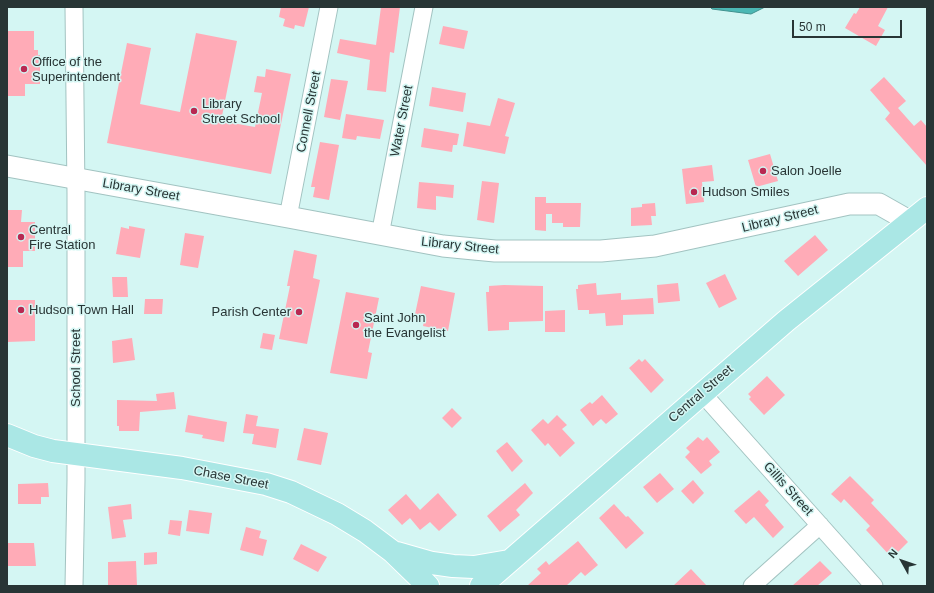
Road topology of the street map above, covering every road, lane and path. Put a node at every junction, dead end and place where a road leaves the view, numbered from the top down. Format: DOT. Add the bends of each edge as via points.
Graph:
graph roads {
  1 [pos="74,7"];
  2 [pos="329,7"];
  3 [pos="424,7"];
  4 [pos="7,166"];
  5 [pos="76,178"];
  6 [pos="927,208"];
  7 [pos="288,216"];
  8 [pos="909,221"];
  9 [pos="380,235"];
  10 [pos="702,393"];
  11 [pos="7,435"];
  12 [pos="76,454"];
  13 [pos="820,525"];
  14 [pos="393,552"];
  15 [pos="510,560"];
  16 [pos="74,586"];
  17 [pos="428,586"];
  18 [pos="481,586"];
  19 [pos="752,586"];
  20 [pos="874,586"];
  1 -- 5 [label="street, School Street"];
  2 -- 7 [label="street, Connell Street"];
  3 -- 9 [label="street, Water Street"];
  4 -- 5 [label="street, Library Street"];
  5 -- 7 [label="street, Library Street"];
  5 -- 12 [label="street, School Street"];
  6 -- 8 [label="main road, Central Street"];
  7 -- 9 [label="street, Library Street"];
  8 -- 9 [label="street, Library Street" via="879,204 849,204 684,241 601,251 475,250"];
  8 -- 10 [label="main road, Central Street"];
  10 -- 13 [label="street, Gillis Street"];
  10 -- 15 [label="main road, Central Street"];
  11 -- 12 [label="main road, Chase Street" via="34,446"];
  12 -- 14 [label="main road, Chase Street" via="182,468 266,484 291,492 337,514"];
  12 -- 16 [label="street, School Street"];
  13 -- 19 [label="street"];
  13 -- 20 [label="street, Gillis Street"];
  14 -- 15 [label="main road" via="452,566 474,566"];
  14 -- 17 [label="main road, Chase Street"];
  15 -- 18 [label="main road, Central Street"];
}
